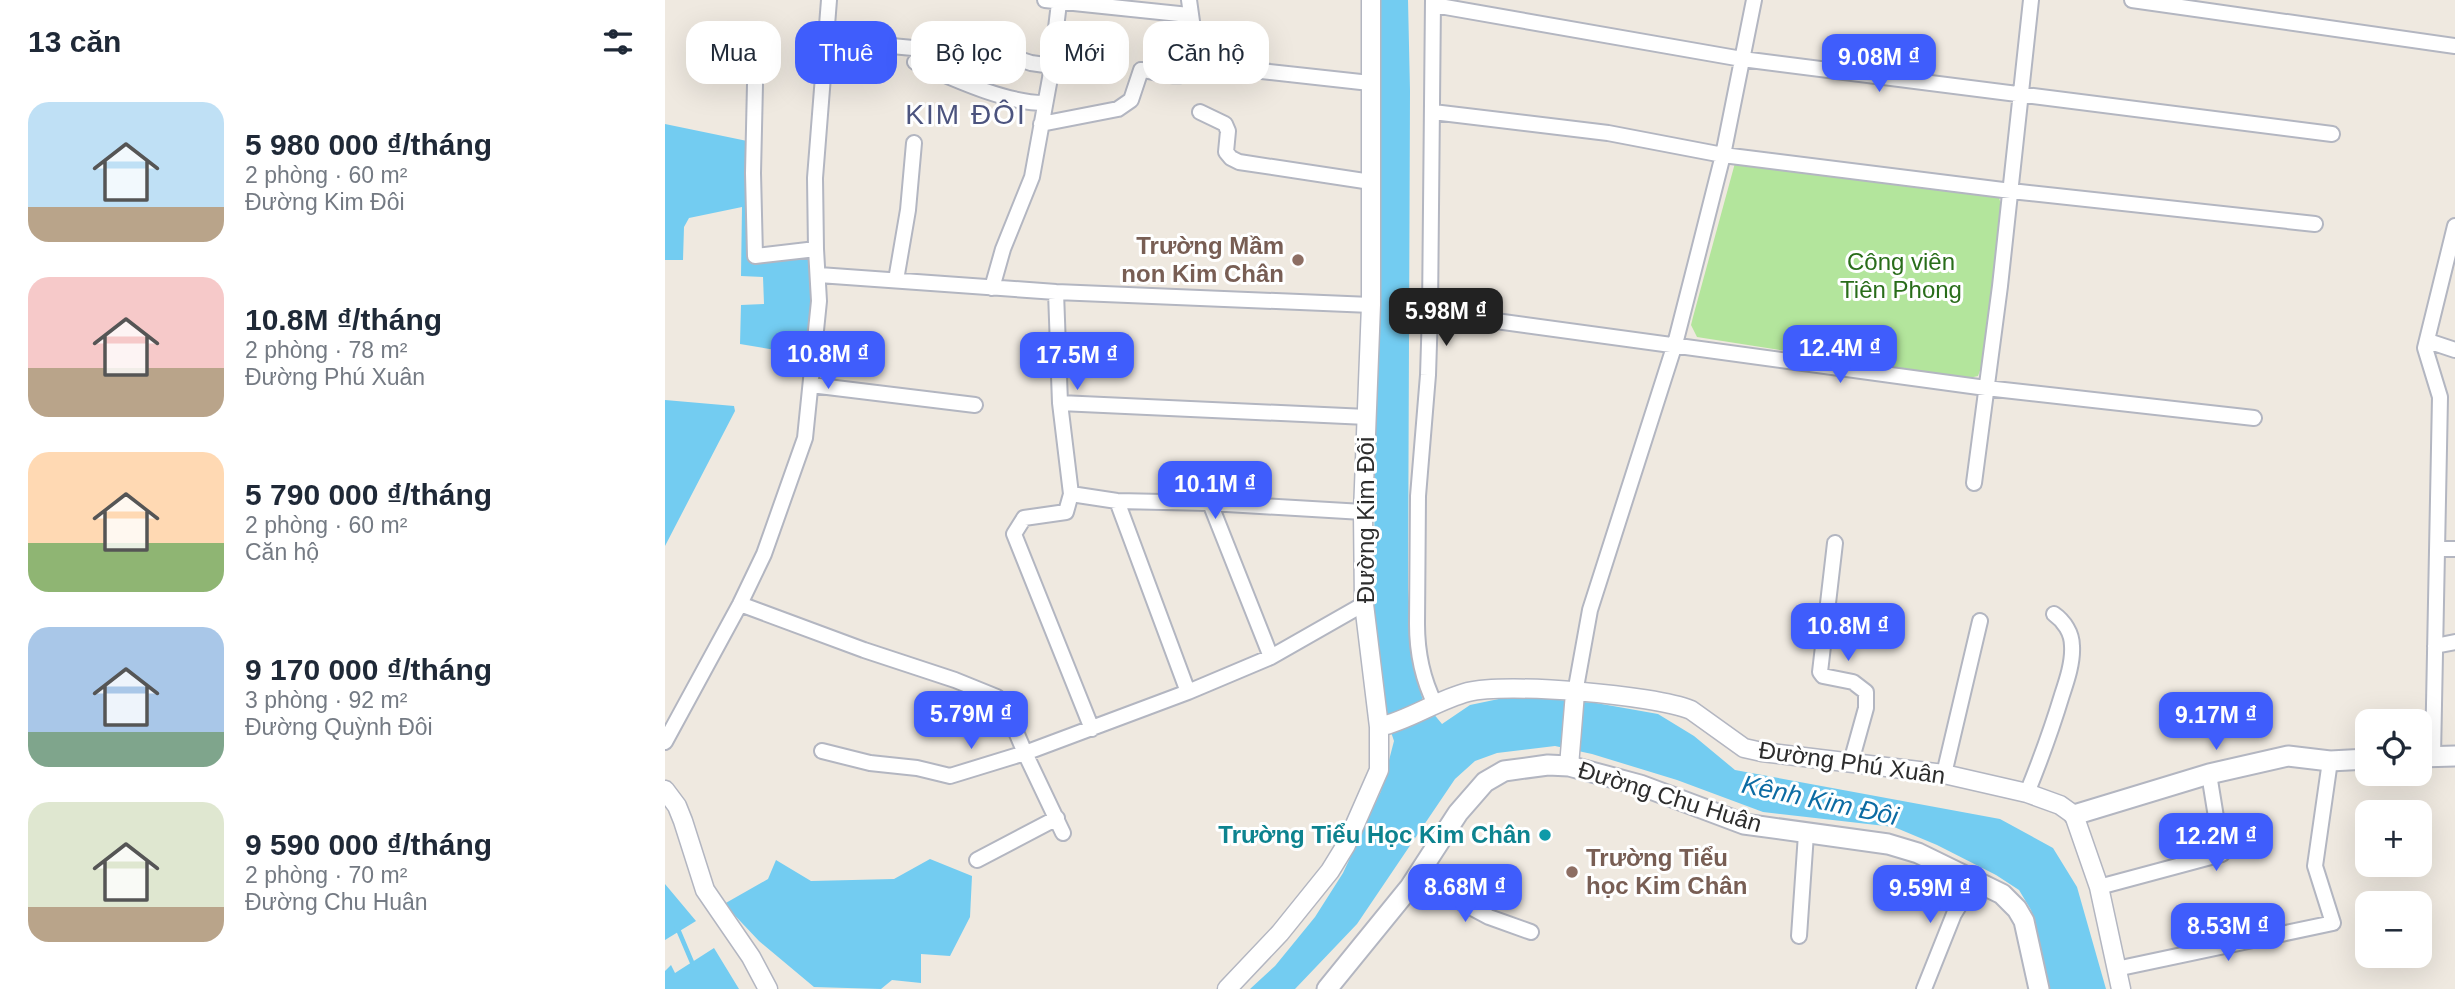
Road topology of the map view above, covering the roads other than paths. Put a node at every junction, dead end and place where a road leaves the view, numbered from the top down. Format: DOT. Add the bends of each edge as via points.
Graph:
graph roads {
  1 [pos="829,0"];
  2 [pos="1371,0"];
  3 [pos="1753,0"];
  4 [pos="2031,0"];
  5 [pos="2132,0"];
  6 [pos="1052,1"];
  7 [pos="1433,3"];
  8 [pos="1189,7"];
  9 [pos="827,21"];
  10 [pos="1052,21"];
  11 [pos="2455,46"];
  12 [pos="897,51"];
  13 [pos="1742,59"];
  14 [pos="1143,70"];
  15 [pos="1269,72"];
  16 [pos="1370,83"];
  17 [pos="755,84"];
  18 [pos="822,84"];
  19 [pos="1048,84"];
  20 [pos="2021,93"];
  21 [pos="1044,103"];
  22 [pos="1200,112"];
  23 [pos="1433,112"];
  24 [pos="1041,124"];
  25 [pos="2332,134"];
  26 [pos="914,143"];
  27 [pos="1723,155"];
  28 [pos="1371,182"];
  29 [pos="2011,191"];
  30 [pos="2315,224"];
  31 [pos="2455,226"];
  32 [pos="816,249"];
  33 [pos="819,275"];
  34 [pos="896,280"];
  35 [pos="992,288"];
  36 [pos="1055,292"];
  37 [pos="1371,305"];
  38 [pos="1430,312"];
  39 [pos="2428,341"];
  40 [pos="1675,344"];
  41 [pos="2455,350"];
  42 [pos="811,385"];
  43 [pos="1986,388"];
  44 [pos="1060,403"];
  45 [pos="975,405"];
  46 [pos="1367,417"];
  47 [pos="2254,418"];
  48 [pos="1974,483"];
  49 [pos="1070,494"];
  50 [pos="1117,501"];
  51 [pos="1210,503"];
  52 [pos="1363,512"];
  53 [pos="1835,543"];
  54 [pos="2437,549"];
  55 [pos="2455,549"];
  56 [pos="740,604"];
  57 [pos="1364,604"];
  58 [pos="2054,614"];
  59 [pos="1980,621"];
  60 [pos="2455,642"];
  61 [pos="2435,646"];
  62 [pos="1271,657"];
  63 [pos="1188,692"];
  64 [pos="1575,693"];
  65 [pos="1435,704"];
  66 [pos="2430,709"];
  67 [pos="1384,726"];
  68 [pos="1092,729"];
  69 [pos="665,742"];
  70 [pos="822,751"];
  71 [pos="1025,753"];
  72 [pos="2455,756"];
  73 [pos="2432,757"];
  74 [pos="2355,760"];
  75 [pos="2330,761"];
  76 [pos="1851,762"];
  77 [pos="1569,766"];
  78 [pos="1944,774"];
  79 [pos="2209,774"];
  80 [pos="665,790"];
  81 [pos="2027,793"];
  82 [pos="2074,814"];
  83 [pos="1057,818"];
  84 [pos="1063,832"];
  85 [pos="1806,834"];
  86 [pos="977,860"];
  87 [pos="1416,878"];
  88 [pos="1975,880"];
  89 [pos="2099,887"];
  90 [pos="1531,932"];
  91 [pos="1799,936"];
  92 [pos="2116,969"];
  93 [pos="768,989"];
  94 [pos="1227,989"];
  95 [pos="1327,989"];
  96 [pos="1924,989"];
  97 [pos="2039,989"];
  98 [pos="2121,989"];
  1 -- 9 [label="street"];
  2 -- 16 [label="street, Đường Kim Đôi"];
  3 -- 13 [label="street"];
  4 -- 20 [label="street"];
  5 -- 11 [label="street"];
  6 -- 8 [label="street"];
  6 -- 10 [label="street"];
  7 -- 13 [label="street"];
  7 -- 23 [label="street"];
  12 -- 21 [label="street" via="914,55 952,78 1011,99"];
  13 -- 20 [label="street"];
  13 -- 27 [label="street"];
  14 -- 24 [label="street" via="1131,100 1118,109"];
  15 -- 16 [label="street"];
  16 -- 28 [label="street, Đường Kim Đôi"];
  17 -- 32 [label="street" via="755,256"];
  18 -- 32 [label="street" via="815,178"];
  19 -- 21 [label="street"];
  20 -- 25 [label="street"];
  20 -- 29 [label="street"];
  21 -- 24 [label="street"];
  22 -- 28 [label="street" via="1225,124 1226,152 1239,162"];
  23 -- 27 [label="street" via="1608,133"];
  23 -- 38 [label="street"];
  24 -- 35 [label="street" via="1032,177"];
  26 -- 34 [label="street"];
  27 -- 29 [label="street"];
  27 -- 40 [label="street"];
  28 -- 37 [label="street, Đường Kim Đôi"];
  29 -- 30 [label="street"];
  29 -- 43 [label="street"];
  31 -- 39 [label="street"];
  32 -- 33 [label="street"];
  33 -- 34 [label="street"];
  33 -- 42 [label="street"];
  34 -- 35 [label="street"];
  35 -- 36 [label="street"];
  36 -- 37 [label="street"];
  36 -- 44 [label="street"];
  37 -- 46 [label="street, Đường Kim Đôi"];
  38 -- 40 [label="street"];
  38 -- 65 [label="street" via="1418,496 1417,638 1426,686"];
  39 -- 41 [label="street"];
  39 -- 54 [label="street" via="2425,348 2440,397"];
  40 -- 43 [label="street"];
  40 -- 64 [label="street" via="1590,610"];
  42 -- 45 [label="street"];
  42 -- 56 [label="street" via="805,439 764,554"];
  43 -- 47 [label="street"];
  43 -- 48 [label="street"];
  44 -- 46 [label="street"];
  44 -- 49 [label="street"];
  46 -- 52 [label="street, Đường Kim Đôi"];
  49 -- 50 [label="street"];
  49 -- 68 [label="street" via="1066,512 1024,518 1014,534"];
  50 -- 51 [label="street"];
  50 -- 63 [label="street"];
  51 -- 52 [label="street"];
  51 -- 62 [label="street"];
  52 -- 57 [label="street, Đường Kim Đôi"];
  53 -- 76 [label="street" via="1820,672 1823,677 1853,682 1866,692 1867,708"];
  54 -- 55 [label="street"];
  54 -- 61 [label="street"];
  56 -- 69 [label="street"];
  56 -- 71 [label="street" via="997,697"];
  57 -- 62 [label="street"];
  57 -- 67 [label="street, Đường Kim Đôi"];
  58 -- 81 [label="street" via="2065,625 2073,647 2051,733"];
  59 -- 78 [label="street"];
  60 -- 61 [label="street"];
  61 -- 66 [label="street"];
  62 -- 63 [label="street"];
  63 -- 68 [label="street"];
  64 -- 65 [label="street, Đường Phú Xuân" via="1470,691"];
  64 -- 76 [label="street, Đường Phú Xuân" via="1681,706 1744,748"];
  64 -- 77 [label="street"];
  65 -- 67 [label="street, Đường Phú Xuân"];
  67 -- 94 [label="street, Đường Kim Đôi" via="1379,769 1346,845 1296,915"];
  68 -- 71 [label="street"];
  70 -- 71 [label="street" via="950,776"];
  71 -- 83 [label="street"];
  72 -- 73 [label="main road"];
  74 -- 75 [label="main road"];
  75 -- 79 [label="main road" via="2288,756"];
  75 -- 92 [label="street" via="2315,866 2333,923"];
  76 -- 78 [label="street, Đường Phú Xuân"];
  77 -- 85 [label="main road, Đường Chu Huân" via="1640,785 1744,824"];
  77 -- 87 [label="main road, Đường Chu Huân" via="1504,771 1485,782 1458,813"];
  78 -- 81 [label="street, Đường Phú Xuân"];
  79 -- 82 [label="main road"];
  79 -- 89 [label="street" via="2222,854"];
  80 -- 93 [label="street" via="680,812 705,890"];
  81 -- 82 [label="street, Đường Phú Xuân"];
  82 -- 89 [label="street"];
  83 -- 84 [label="street"];
  83 -- 86 [label="street"];
  85 -- 88 [label="main road, Đường Chu Huân" via="1888,844"];
  85 -- 91 [label="street"];
  87 -- 90 [label="street" via="1489,917"];
  87 -- 95 [label="main road, Đường Chu Huân"];
  88 -- 96 [label="street" via="1954,914"];
  88 -- 97 [label="main road, Đường Chu Huân" via="2002,894 2017,909 2024,921"];
  89 -- 92 [label="street"];
  92 -- 98 [label="street"];
}
